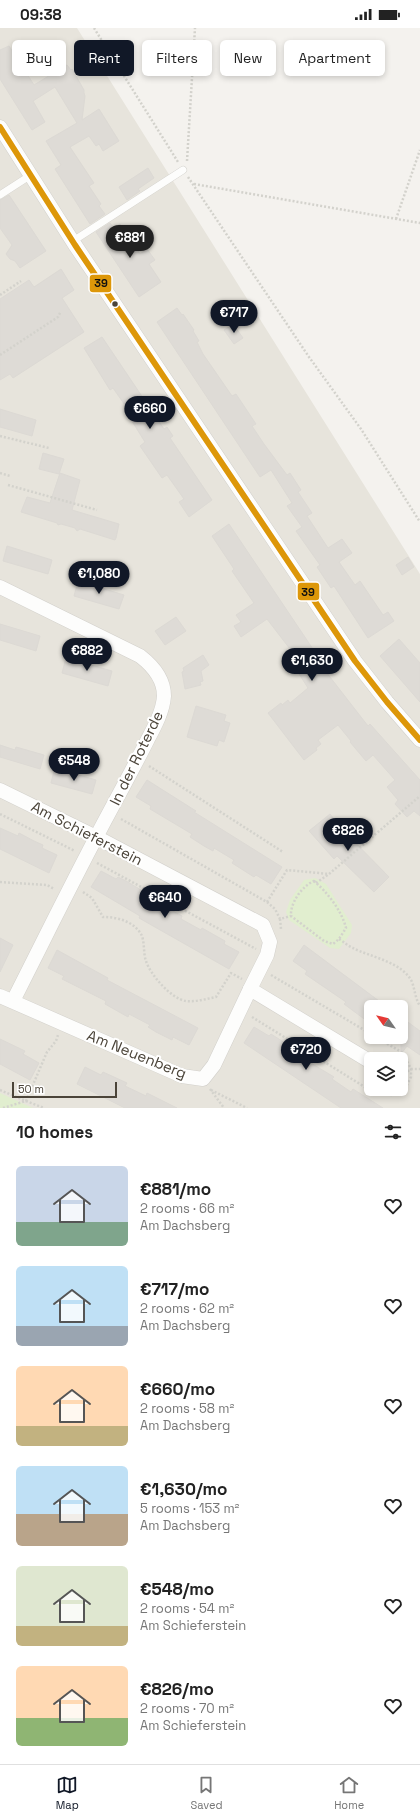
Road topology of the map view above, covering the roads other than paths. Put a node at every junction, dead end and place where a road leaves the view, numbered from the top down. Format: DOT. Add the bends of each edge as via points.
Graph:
graph roads {
  1 [pos="0,127"];
  2 [pos="183,170"];
  3 [pos="31,175"];
  4 [pos="0,195"];
  5 [pos="74,241"];
  6 [pos="0,587"];
  7 [pos="420,740"];
  8 [pos="0,790"];
  9 [pos="96,837"];
  10 [pos="252,987"];
  11 [pos="6,999"];
  12 [pos="364,1058"];
  1 -- 3 [label="street"];
  2 -- 5 [label="lane"];
  3 -- 4 [label="lane"];
  3 -- 5 [label="street"];
  5 -- 7 [label="street" via="356,661"];
  6 -- 9 [label="street, In der Roterde" via="140,656 151,666 164,687 164,698 158,719"];
  8 -- 9 [label="street, Am Schieferstein"];
  9 -- 10 [label="street, Am Schieferstein" via="263,925 270,942 267,955"];
  9 -- 11 [label="street, In der Roterde" via="69,891"];
  10 -- 11 [label="street, Am Neuenberg" via="214,1066 203,1079 182,1076"];
  10 -- 12 [label="street"];
}
